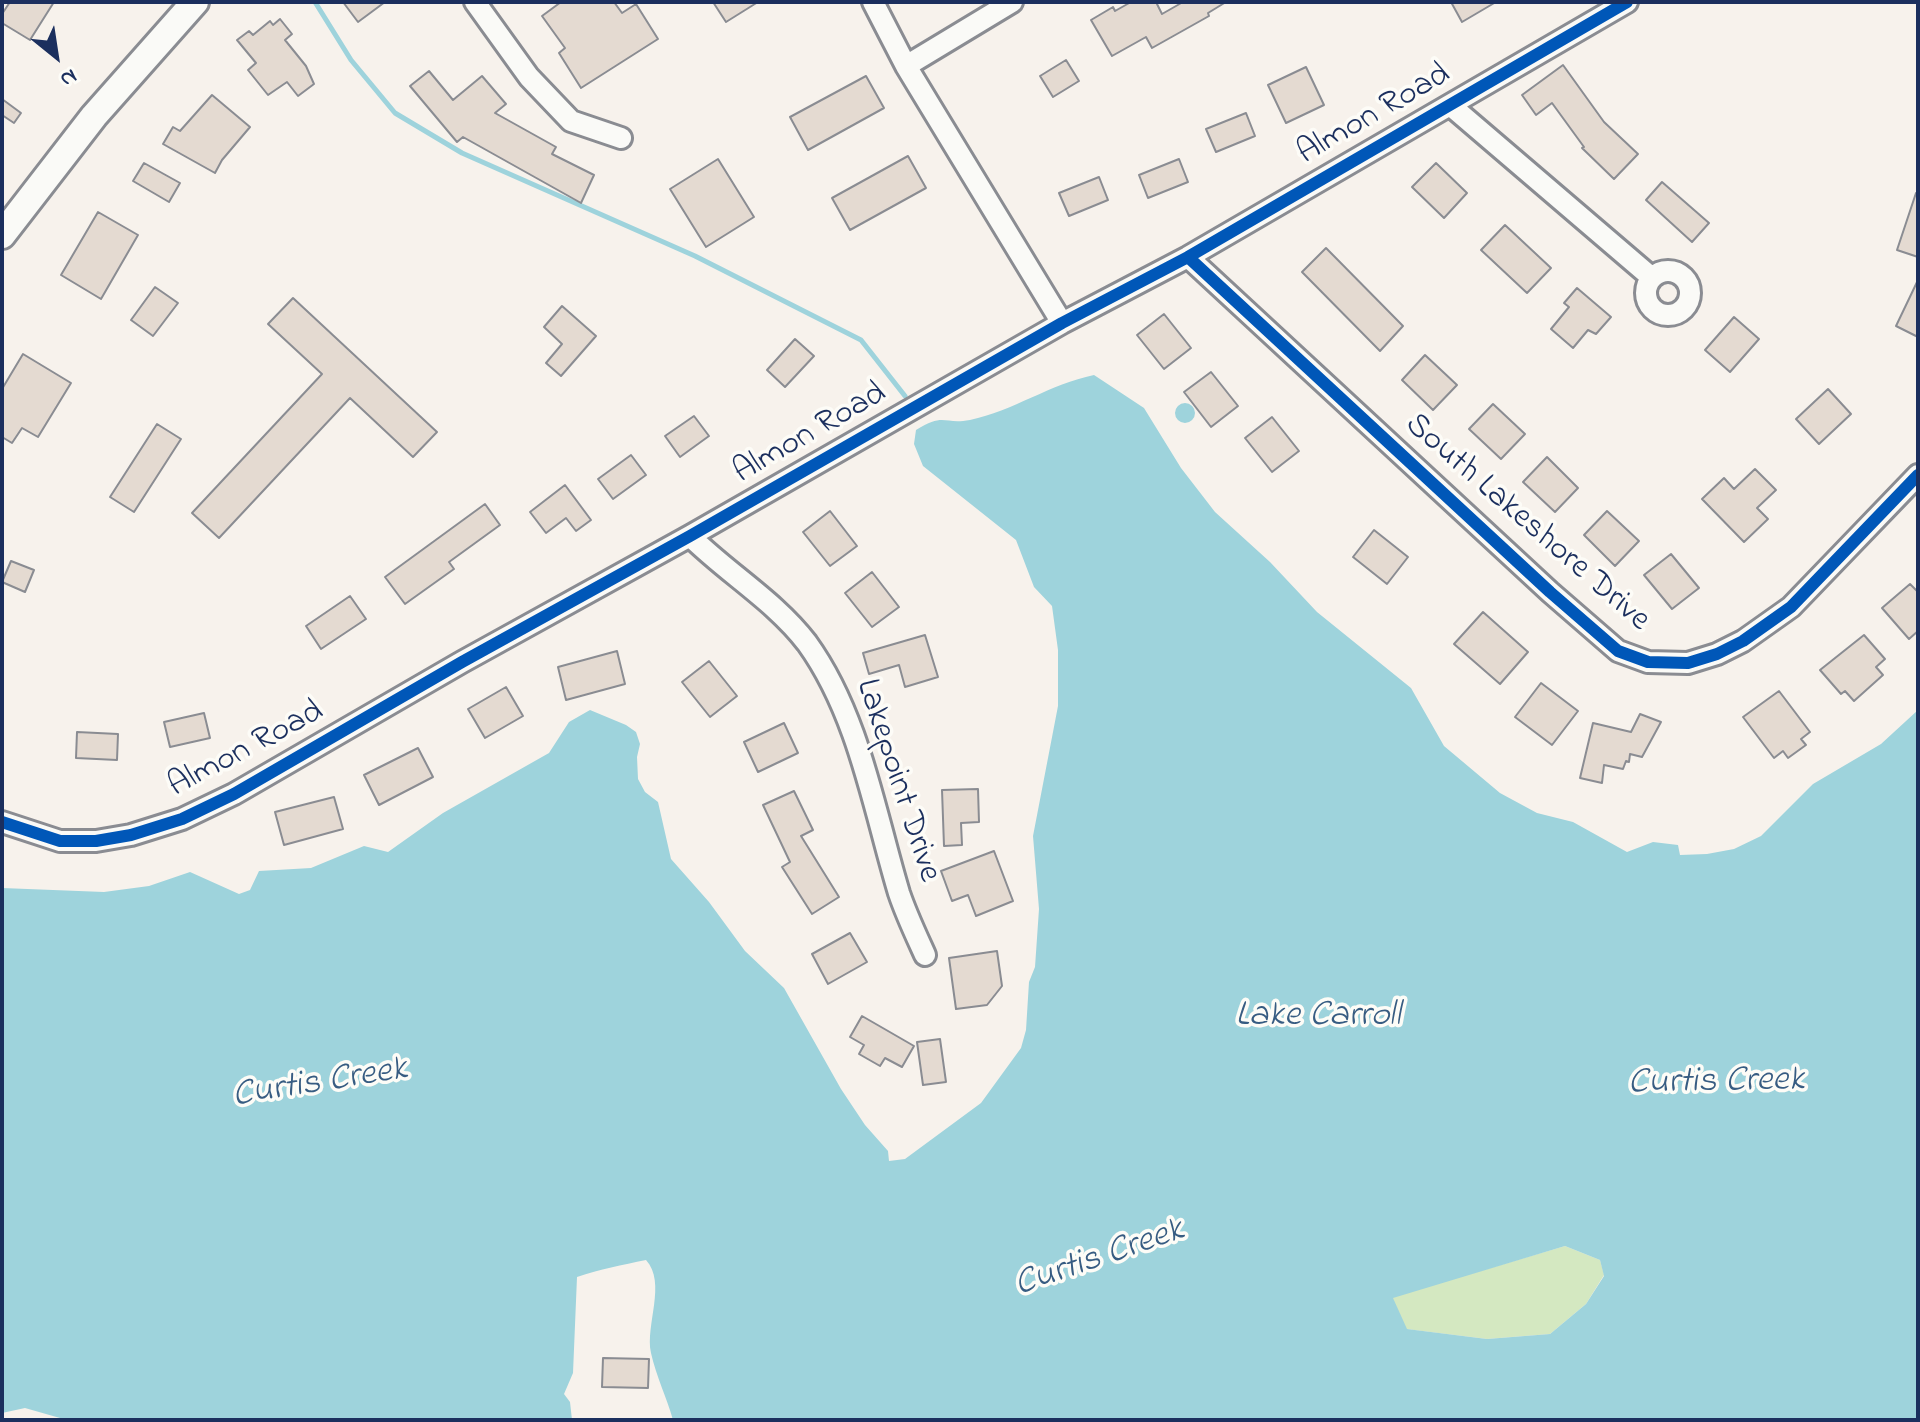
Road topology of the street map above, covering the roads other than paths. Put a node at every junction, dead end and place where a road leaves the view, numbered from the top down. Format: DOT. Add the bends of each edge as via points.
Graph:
graph roads {
  1 [pos="195,2"];
  2 [pos="475,2"];
  3 [pos="873,2"];
  4 [pos="1012,2"];
  5 [pos="1627,2"];
  6 [pos="906,66"];
  7 [pos="1450,105"];
  8 [pos="621,138"];
  9 [pos="2,235"];
  10 [pos="1188,257"];
  11 [pos="1651,277"];
  12 [pos="1062,323"];
  13 [pos="1918,475"];
  14 [pos="690,536"];
  15 [pos="2,822"];
  16 [pos="925,955"];
  1 -- 9 [label="main road" via="94,116"];
  2 -- 8 [label="street" via="529,77 571,121"];
  3 -- 6 [label="street"];
  4 -- 6 [label="street"];
  5 -- 7 [label="street, Almon Road"];
  6 -- 12 [label="street"];
  7 -- 10 [label="street, Almon Road"];
  7 -- 11 [label="street"];
  10 -- 12 [label="street, Almon Road"];
  10 -- 13 [label="street, South Lakeshore Drive" via="1550,592 1618,651 1648,662 1688,663 1743,641 1791,607"];
  12 -- 14 [label="street, Almon Road"];
  14 -- 15 [label="street, Almon Road" via="182,819 96,841 60,841"];
  14 -- 16 [label="street, Lakepoint Drive" via="775,609 826,672 854,736 900,898"];
}
